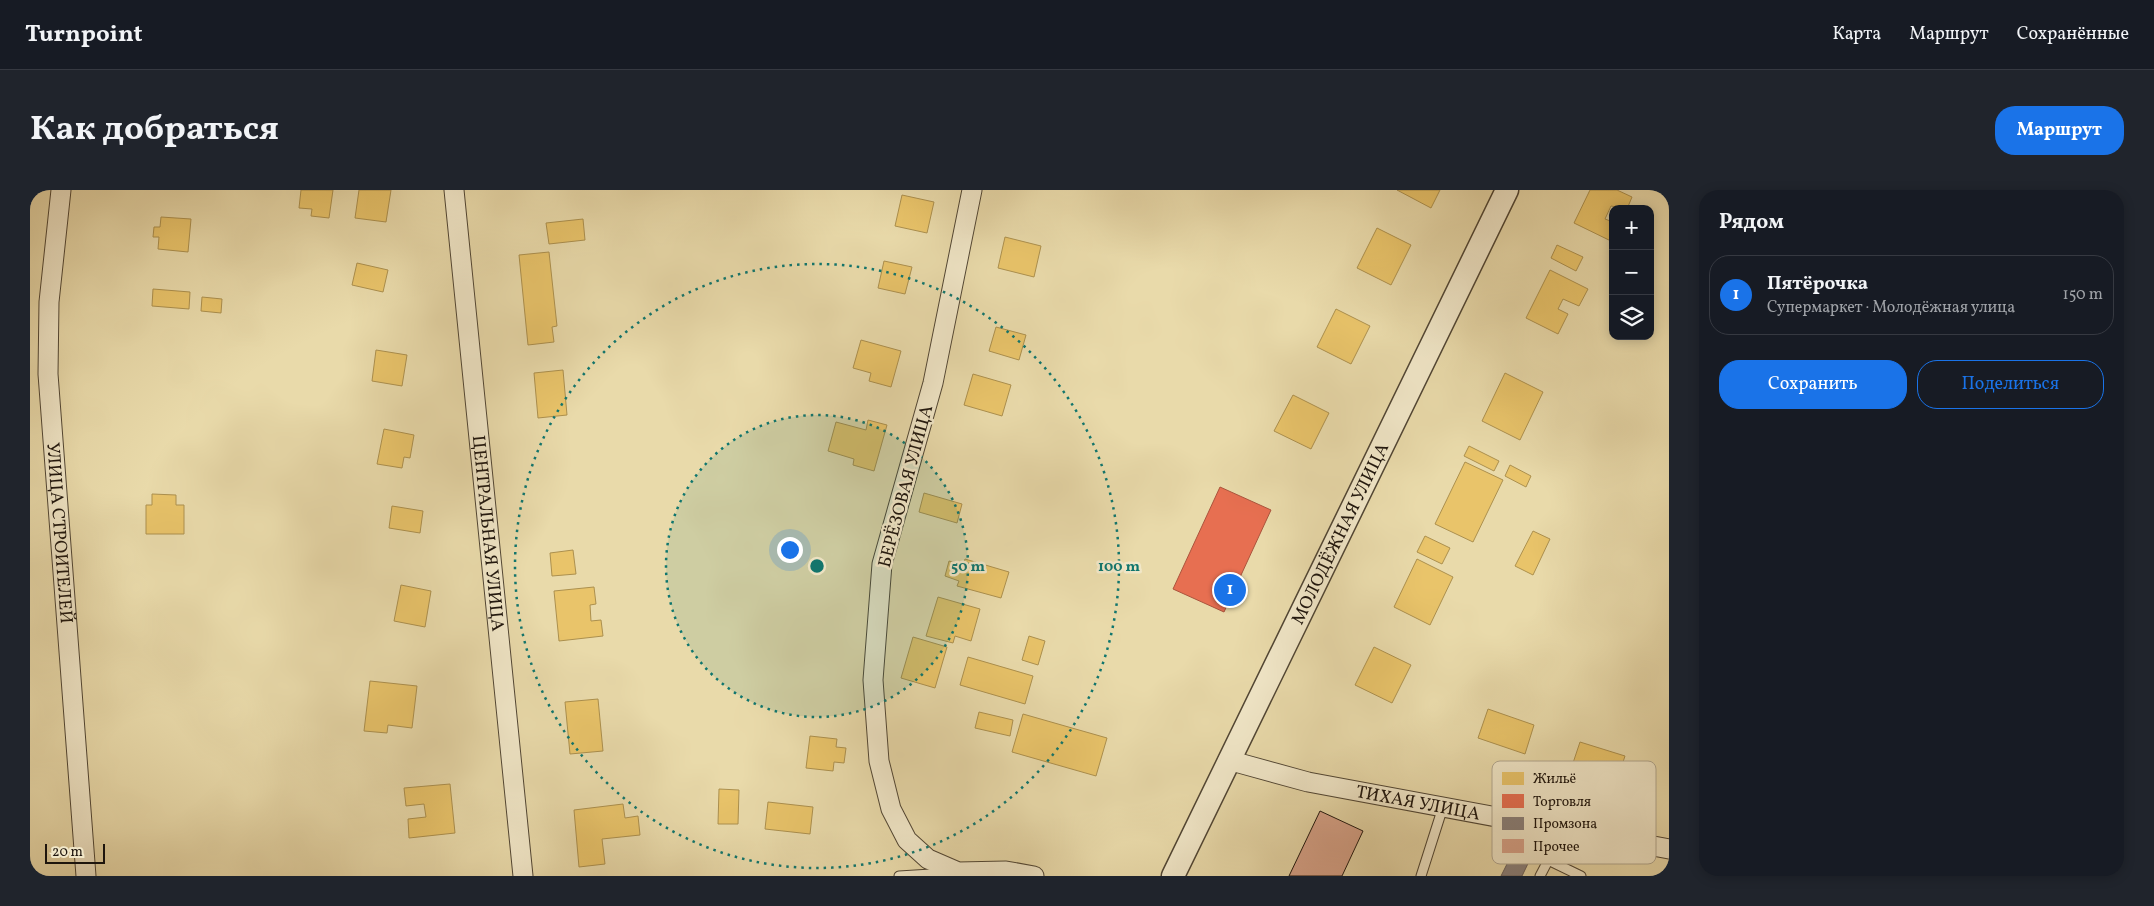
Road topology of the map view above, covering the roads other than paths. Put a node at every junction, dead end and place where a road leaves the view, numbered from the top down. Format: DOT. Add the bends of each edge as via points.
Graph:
graph roads {
  1 [pos="61,190"];
  2 [pos="454,190"];
  3 [pos="972,190"];
  4 [pos="1507,190"];
  5 [pos="1228,760"];
  6 [pos="1443,807"];
  7 [pos="1492,816"];
  8 [pos="1656,847"];
  9 [pos="1669,849"];
  10 [pos="1546,864"];
  11 [pos="1556,864"];
  12 [pos="958,872"];
  13 [pos="86,876"];
  14 [pos="523,876"];
  15 [pos="899,876"];
  16 [pos="1034,876"];
  17 [pos="1173,876"];
  18 [pos="1421,876"];
  19 [pos="1540,876"];
  20 [pos="1581,876"];
  1 -- 13 [label="street, УЛИЦА СТРОИТЕЛЕЙ" via="49,302 48,374"];
  2 -- 14 [label="street, ЦЕНТРАЛЬНАЯ УЛИЦА"];
  3 -- 12 [label="street, БЕРЁЗОВАЯ УЛИЦА" via="933,383 882,564 873,680 879,761 890,809 907,840 928,859"];
  4 -- 5 [label="street, МОЛОДЁЖНАЯ УЛИЦА"];
  5 -- 6 [label="street, ТИХАЯ УЛИЦА" via="1308,782"];
  5 -- 17 [label="street, МОЛОДЁЖНАЯ УЛИЦА"];
  6 -- 7 [label="street, ТИХАЯ УЛИЦА"];
  6 -- 18 [label="lane"];
  8 -- 9 [label="street, ТИХАЯ УЛИЦА"];
  10 -- 19 [label="lane"];
  11 -- 20 [label="lane"];
  12 -- 15 [label="lane"];
  12 -- 16 [label="street" via="1006,871"];
}
